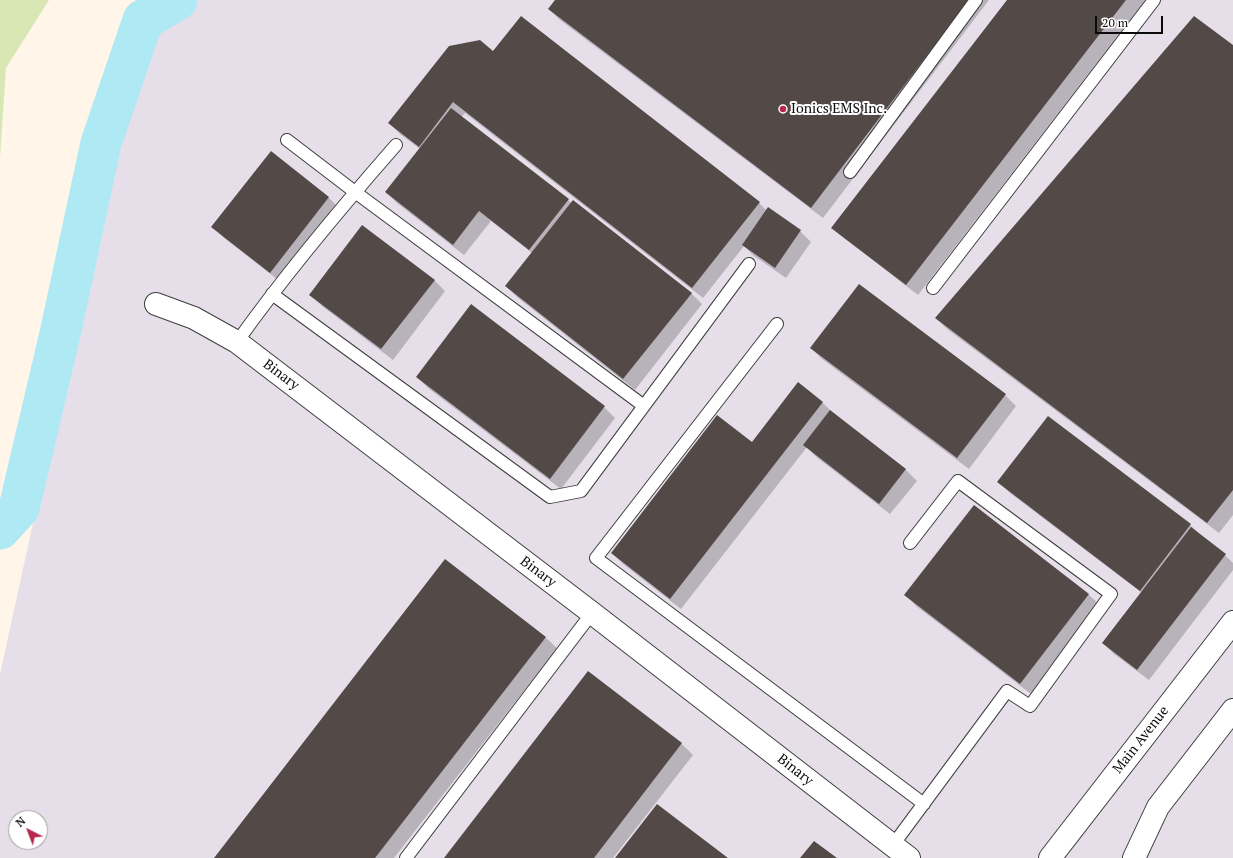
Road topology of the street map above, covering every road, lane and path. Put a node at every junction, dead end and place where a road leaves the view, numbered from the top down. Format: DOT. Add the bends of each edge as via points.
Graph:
graph roads {
  1 [pos="976,0"];
  2 [pos="1154,0"];
  3 [pos="287,140"];
  4 [pos="396,145"];
  5 [pos="850,172"];
  6 [pos="355,192"];
  7 [pos="749,264"];
  8 [pos="933,288"];
  9 [pos="272,294"];
  10 [pos="156,304"];
  11 [pos="777,324"];
  12 [pos="237,342"];
  13 [pos="644,406"];
  14 [pos="910,544"];
  15 [pos="592,613"];
  16 [pos="1233,622"];
  17 [pos="1233,710"];
  18 [pos="924,804"];
  19 [pos="901,852"];
  20 [pos="406,858"];
  21 [pos="1050,858"];
  22 [pos="1134,858"];
  1 -- 5 [label="lane"];
  2 -- 8 [label="lane"];
  3 -- 6 [label="lane"];
  4 -- 6 [label="lane"];
  6 -- 9 [label="lane"];
  6 -- 13 [label="lane"];
  7 -- 13 [label="lane"];
  9 -- 12 [label="lane"];
  9 -- 13 [label="lane" via="550,497 581,491"];
  10 -- 12 [label="street, Binary" via="194,318"];
  11 -- 18 [label="lane" via="596,558"];
  12 -- 15 [label="street, Binary"];
  14 -- 18 [label="lane" via="958,481 1111,594 1030,706 1007,691"];
  15 -- 19 [label="street, Binary"];
  15 -- 20 [label="lane"];
  16 -- 21 [label="street, Main Avenue"];
  17 -- 22 [label="street" via="1158,808"];
  18 -- 19 [label="lane"];
}
